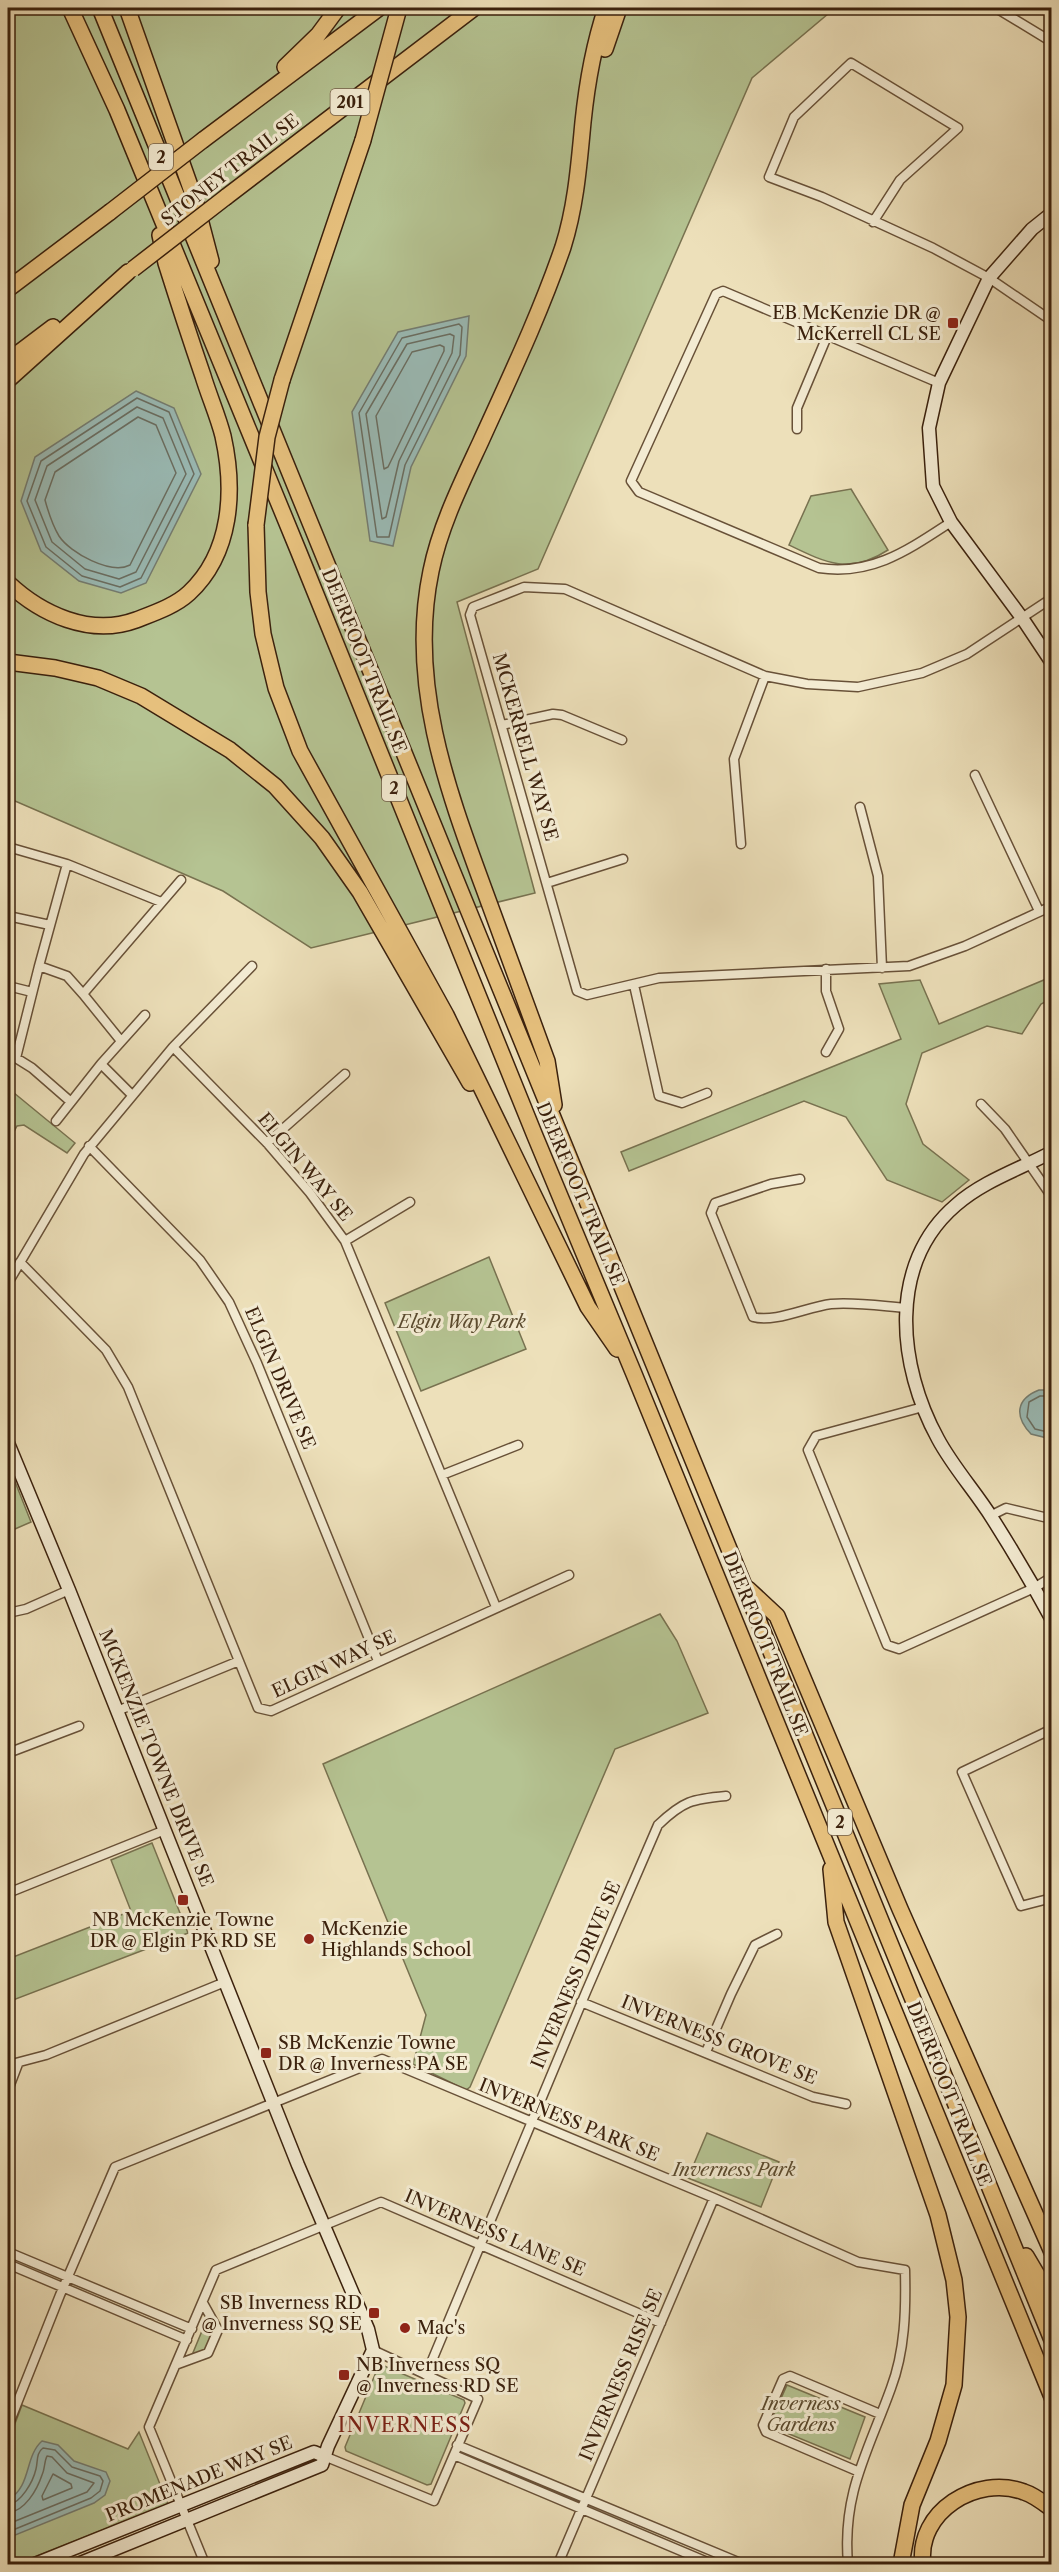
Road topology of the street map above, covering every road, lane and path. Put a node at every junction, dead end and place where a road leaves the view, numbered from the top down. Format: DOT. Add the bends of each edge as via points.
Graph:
graph roads {
  1 [pos="70,8"];
  2 [pos="100,8"];
  3 [pos="127,8"];
  4 [pos="338,8"];
  5 [pos="379,8"];
  6 [pos="399,8"];
  7 [pos="474,8"];
  8 [pos="606,8"];
  9 [pos="619,8"];
  10 [pos="996,8"];
  11 [pos="1052,42"];
  12 [pos="219,128"];
  13 [pos="582,142"];
  14 [pos="154,202"];
  15 [pos="1052,213"];
  16 [pos="873,222"];
  17 [pos="130,271"];
  18 [pos="989,279"];
  19 [pos="8,289"];
  20 [pos="222,307"];
  21 [pos="1052,321"];
  22 [pos="828,334"];
  23 [pos="8,361"];
  24 [pos="8,380"];
  25 [pos="939,383"];
  26 [pos="797,429"];
  27 [pos="951,522"];
  28 [pos="8,583"];
  29 [pos="1052,598"];
  30 [pos="1022,618"];
  31 [pos="8,662"];
  32 [pos="1052,663"];
  33 [pos="765,676"];
  34 [pos="502,725"];
  35 [pos="622,740"];
  36 [pos="975,775"];
  37 [pos="860,807"];
  38 [pos="741,844"];
  39 [pos="8,847"];
  40 [pos="623,859"];
  41 [pos="67,864"];
  42 [pos="182,880"];
  43 [pos="547,883"];
  44 [pos="161,902"];
  45 [pos="1052,906"];
  46 [pos="1039,912"];
  47 [pos="8,916"];
  48 [pos="50,925"];
  49 [pos="39,966"];
  50 [pos="252,966"];
  51 [pos="882,968"];
  52 [pos="826,969"];
  53 [pos="634,985"];
  54 [pos="8,986"];
  55 [pos="32,992"];
  56 [pos="83,994"];
  57 [pos="146,1015"];
  58 [pos="121,1041"];
  59 [pos="173,1047"];
  60 [pos="826,1052"];
  61 [pos="12,1057"];
  62 [pos="101,1064"];
  63 [pos="345,1074"];
  64 [pos="707,1093"];
  65 [pos="131,1094"];
  66 [pos="71,1102"];
  67 [pos="981,1104"];
  68 [pos="495,1112"];
  69 [pos="56,1121"];
  70 [pos="556,1125"];
  71 [pos="267,1143"];
  72 [pos="89,1146"];
  73 [pos="1052,1152"];
  74 [pos="1030,1164"];
  75 [pos="800,1179"];
  76 [pos="1052,1197"];
  77 [pos="410,1202"];
  78 [pos="345,1241"];
  79 [pos="20,1262"];
  80 [pos="8,1283"];
  81 [pos="906,1308"];
  82 [pos="634,1374"];
  83 [pos="923,1407"];
  84 [pos="8,1443"];
  85 [pos="518,1445"];
  86 [pos="442,1475"];
  87 [pos="990,1516"];
  88 [pos="1052,1520"];
  89 [pos="569,1575"];
  90 [pos="1052,1577"];
  91 [pos="744,1584"];
  92 [pos="1034,1588"];
  93 [pos="69,1590"];
  94 [pos="496,1607"];
  95 [pos="8,1613"];
  96 [pos="1052,1620"];
  97 [pos="239,1661"];
  98 [pos="378,1661"];
  99 [pos="117,1711"];
  100 [pos="80,1726"];
  101 [pos="1052,1729"];
  102 [pos="8,1753"];
  103 [pos="726,1796"];
  104 [pos="165,1830"];
  105 [pos="830,1854"];
  106 [pos="8,1893"];
  107 [pos="1052,1898"];
  108 [pos="777,1934"];
  109 [pos="225,1982"];
  110 [pos="581,2002"];
  111 [pos="706,2052"];
  112 [pos="18,2064"];
  113 [pos="8,2066"];
  114 [pos="8,2090"];
  115 [pos="274,2103"];
  116 [pos="846,2104"];
  117 [pos="531,2122"];
  118 [pos="714,2198"];
  119 [pos="998,2208"];
  120 [pos="324,2225"];
  121 [pos="480,2246"];
  122 [pos="8,2252"];
  123 [pos="1052,2252"];
  124 [pos="8,2264"];
  125 [pos="69,2276"];
  126 [pos="63,2287"];
  127 [pos="1052,2300"];
  128 [pos="203,2303"];
  129 [pos="661,2323"];
  130 [pos="192,2329"];
  131 [pos="187,2340"];
  132 [pos="1052,2340"];
  133 [pos="374,2350"];
  134 [pos="178,2364"];
  135 [pos="426,2375"];
  136 [pos="1052,2397"];
  137 [pos="880,2414"];
  138 [pos="8,2426"];
  139 [pos="457,2445"];
  140 [pos="454,2455"];
  141 [pos="324,2456"];
  142 [pos="857,2471"];
  143 [pos="586,2499"];
  144 [pos="181,2505"];
  145 [pos="582,2509"];
  146 [pos="1052,2509"];
  147 [pos="188,2520"];
  148 [pos="38,2564"];
  149 [pos="78,2565"];
  150 [pos="205,2565"];
  151 [pos="558,2565"];
  152 [pos="712,2565"];
  153 [pos="743,2565"];
  154 [pos="848,2565"];
  155 [pos="901,2565"];
  156 [pos="923,2565"];
  1 -- 14 [label="highway, DEERFOOT TRAIL SE / 2"];
  2 -- 20 [label="highway, DEERFOOT TRAIL SE / 2"];
  3 -- 20 [label="highway" via="195,200"];
  4 -- 12 [label="highway" via="299,55"];
  5 -- 12 [label="highway"];
  6 -- 68 [label="highway, bridge" via="363,140 282,380 267,438 256,525 258,592 276,688 300,752 446,1015"];
  7 -- 17 [label="highway, STONEY TRAIL SE / 201, bridge"];
  8 -- 13 [label="highway" via="592,63"];
  9 -- 13 [label="highway" via="599,66"];
  10 -- 11 [label="street"];
  12 -- 19 [label="highway, bridge"];
  13 -- 70 [label="highway" via="576,195 562,249 444,528 431,570 425,613 425,675 433,733 451,800 549,1067"];
  14 -- 28 [label="highway" via="166,263 222,434 228,465 228,515 215,560 187,594 172,604 132,622 108,625 66,620 25,599"];
  14 -- 82 [label="highway, DEERFOOT TRAIL SE / 2"];
  15 -- 18 [label="street"];
  16 -- 16 [label="street" via="900,180 958,128 851,63 794,117 769,177"];
  16 -- 18 [label="street" via="933,248"];
  17 -- 23 [label="highway, STONEY TRAIL SE / 201"];
  17 -- 24 [label="highway"];
  18 -- 21 [label="street"];
  18 -- 25 [label="street"];
  20 -- 70 [label="highway, DEERFOOT TRAIL SE / 2"];
  22 -- 25 [label="street"];
  22 -- 26 [label="street" via="796,408"];
  22 -- 27 [label="street" via="723,291 716,294 632,481 639,492 819,568 839,572 871,567"];
  25 -- 27 [label="street" via="929,428 933,486"];
  27 -- 30 [label="street"];
  29 -- 30 [label="street, MCKERRELL WAY SE"];
  30 -- 32 [label="street"];
  30 -- 33 [label="street, MCKERRELL WAY SE" via="967,654 911,675 858,687 807,684"];
  31 -- 68 [label="highway" via="98,678 141,696 230,750 275,786 322,838 360,892 480,1101"];
  33 -- 34 [label="street, MCKERRELL WAY SE" via="565,589 524,587 473,607 470,615"];
  33 -- 38 [label="street" via="734,759"];
  34 -- 35 [label="street" via="562,715"];
  34 -- 43 [label="street, MCKERRELL WAY SE"];
  36 -- 46 [label="street"];
  37 -- 51 [label="street" via="879,881"];
  39 -- 41 [label="street"];
  40 -- 43 [label="street"];
  41 -- 44 [label="street"];
  41 -- 48 [label="street"];
  42 -- 44 [label="street"];
  43 -- 53 [label="street, MCKERRELL WAY SE" via="577,991 587,995"];
  44 -- 56 [label="street"];
  45 -- 46 [label="street, MCKERRELL WAY SE"];
  46 -- 51 [label="street, MCKERRELL WAY SE" via="927,961"];
  47 -- 48 [label="street"];
  48 -- 49 [label="street"];
  49 -- 55 [label="street"];
  49 -- 56 [label="street" via="67,976"];
  50 -- 59 [label="street"];
  51 -- 52 [label="street, MCKERRELL WAY SE"];
  52 -- 53 [label="street, MCKERRELL WAY SE" via="659,978"];
  52 -- 60 [label="street" via="826,991 838,1029"];
  53 -- 64 [label="street" via="659,1096 682,1103"];
  54 -- 55 [label="street"];
  55 -- 61 [label="street"];
  56 -- 58 [label="street"];
  57 -- 58 [label="street"];
  58 -- 62 [label="street"];
  59 -- 65 [label="street"];
  59 -- 71 [label="street, ELGIN WAY SE"];
  61 -- 66 [label="street" via="32,1068"];
  62 -- 65 [label="street"];
  62 -- 66 [label="street"];
  63 -- 71 [label="street"];
  65 -- 72 [label="street"];
  66 -- 69 [label="street"];
  67 -- 74 [label="street" via="1002,1124"];
  68 -- 82 [label="highway" via="588,1307"];
  70 -- 91 [label="highway, DEERFOOT TRAIL SE / 2"];
  71 -- 78 [label="street, ELGIN WAY SE"];
  72 -- 79 [label="street"];
  72 -- 98 [label="street, ELGIN DRIVE SE" via="200,1260 229,1302 258,1363"];
  73 -- 74 [label="street"];
  74 -- 76 [label="street"];
  74 -- 81 [label="street" via="972,1193 936,1225 916,1260"];
  75 -- 81 [label="street" via="771,1184 715,1203 711,1213 753,1317 764,1320 842,1304"];
  77 -- 78 [label="street"];
  78 -- 86 [label="street, ELGIN WAY SE"];
  79 -- 80 [label="street"];
  79 -- 97 [label="street, ELGIN WAY SE" via="106,1350 128,1387"];
  81 -- 83 [label="street" via="908,1350"];
  82 -- 105 [label="highway, DEERFOOT TRAIL SE / 2"];
  83 -- 87 [label="street" via="942,1446"];
  83 -- 92 [label="street" via="816,1436 808,1450 887,1645 899,1649"];
  84 -- 93 [label="street, MCKENZIE TOWNE DRIVE SE"];
  85 -- 86 [label="street"];
  86 -- 94 [label="street, ELGIN WAY SE"];
  87 -- 88 [label="street" via="1006,1508"];
  87 -- 92 [label="street"];
  89 -- 94 [label="street, ELGIN WAY SE"];
  90 -- 92 [label="street"];
  91 -- 119 [label="highway, DEERFOOT TRAIL SE / 2"];
  91 -- 123 [label="highway" via="777,1616 900,1909"];
  92 -- 96 [label="street"];
  93 -- 95 [label="street"];
  93 -- 99 [label="street, MCKENZIE TOWNE DRIVE SE"];
  94 -- 98 [label="street, ELGIN WAY SE"];
  97 -- 98 [label="street, ELGIN WAY SE" via="258,1708 272,1711"];
  97 -- 99 [label="street"];
  99 -- 104 [label="street, MCKENZIE TOWNE DRIVE SE"];
  100 -- 102 [label="street"];
  101 -- 107 [label="street" via="962,1772 1021,1906"];
  103 -- 110 [label="street, INVERNESS DRIVE SE" via="699,1798 677,1806 658,1825"];
  104 -- 106 [label="street"];
  104 -- 109 [label="street, MCKENZIE TOWNE DRIVE SE"];
  105 -- 136 [label="highway, DEERFOOT TRAIL SE / 2"];
  105 -- 155 [label="highway" via="836,1922 938,2215 957,2307 954,2385 938,2441 912,2505"];
  108 -- 111 [label="street" via="756,1945"];
  109 -- 112 [label="street"];
  109 -- 115 [label="street, MCKENZIE TOWNE DRIVE SE"];
  110 -- 111 [label="street, INVERNESS GROVE SE"];
  110 -- 117 [label="street, INVERNESS DRIVE SE"];
  111 -- 116 [label="street, INVERNESS GROVE SE" via="813,2097"];
  112 -- 113 [label="street"];
  112 -- 114 [label="street"];
  115 -- 117 [label="street, INVERNESS PARK SE" via="382,2059"];
  115 -- 120 [label="street, MCKENZIE TOWNE DRIVE SE"];
  115 -- 125 [label="street, INVERNESS PARK SE" via="115,2167"];
  117 -- 118 [label="street, INVERNESS PARK SE"];
  117 -- 121 [label="street, INVERNESS DRIVE SE"];
  118 -- 129 [label="street, INVERNESS RISE SE"];
  118 -- 137 [label="street, INVERNESS PARK SE" via="858,2262 905,2270 902,2344 892,2387"];
  119 -- 127 [label="highway"];
  119 -- 132 [label="highway, DEERFOOT TRAIL SE / 2"];
  120 -- 121 [label="street, INVERNESS LANE SE" via="381,2202"];
  120 -- 128 [label="street, INVERNESS LANE SE" via="216,2270"];
  120 -- 133 [label="street, MCKENZIE TOWNE DRIVE SE"];
  121 -- 129 [label="street, INVERNESS LANE SE"];
  121 -- 135 [label="street, INVERNESS DRIVE SE"];
  122 -- 125 [label="street"];
  124 -- 126 [label="street"];
  125 -- 126 [label="street, INVERNESS PARK SE"];
  125 -- 130 [label="street"];
  126 -- 131 [label="street"];
  126 -- 138 [label="street, INVERNESS PARK SE"];
  128 -- 130 [label="street, INVERNESS LANE SE"];
  128 -- 134 [label="street" via="218,2330 208,2353"];
  129 -- 143 [label="street, INVERNESS RISE SE"];
  130 -- 131 [label="street, INVERNESS LANE SE"];
  131 -- 134 [label="street, INVERNESS LANE SE"];
  133 -- 135 [label="street"];
  133 -- 141 [label="street"];
  134 -- 144 [label="street, INVERNESS LANE SE" via="149,2427"];
  135 -- 139 [label="street" via="478,2399"];
  137 -- 142 [label="street"];
  137 -- 142 [label="street" via="790,2376 783,2379 763,2425 766,2432"];
  139 -- 140 [label="street"];
  139 -- 143 [label="street"];
  140 -- 141 [label="street" via="435,2501"];
  140 -- 145 [label="street"];
  141 -- 144 [label="street, PROMENADE WAY SE" via="314,2452"];
  141 -- 147 [label="street, PROMENADE WAY SE" via="322,2465"];
  142 -- 154 [label="street" via="845,2535"];
  143 -- 145 [label="street, INVERNESS RISE SE"];
  143 -- 153 [label="street"];
  144 -- 147 [label="street, INVERNESS LANE SE"];
  144 -- 148 [label="street, PROMENADE WAY SE"];
  145 -- 151 [label="street, INVERNESS RISE SE"];
  145 -- 152 [label="street"];
  146 -- 156 [label="highway" via="1025,2492 1002,2487 979,2489 957,2498 939,2513 927,2533"];
  147 -- 149 [label="street, PROMENADE WAY SE"];
  147 -- 150 [label="street, INVERNESS LANE SE"];
}
